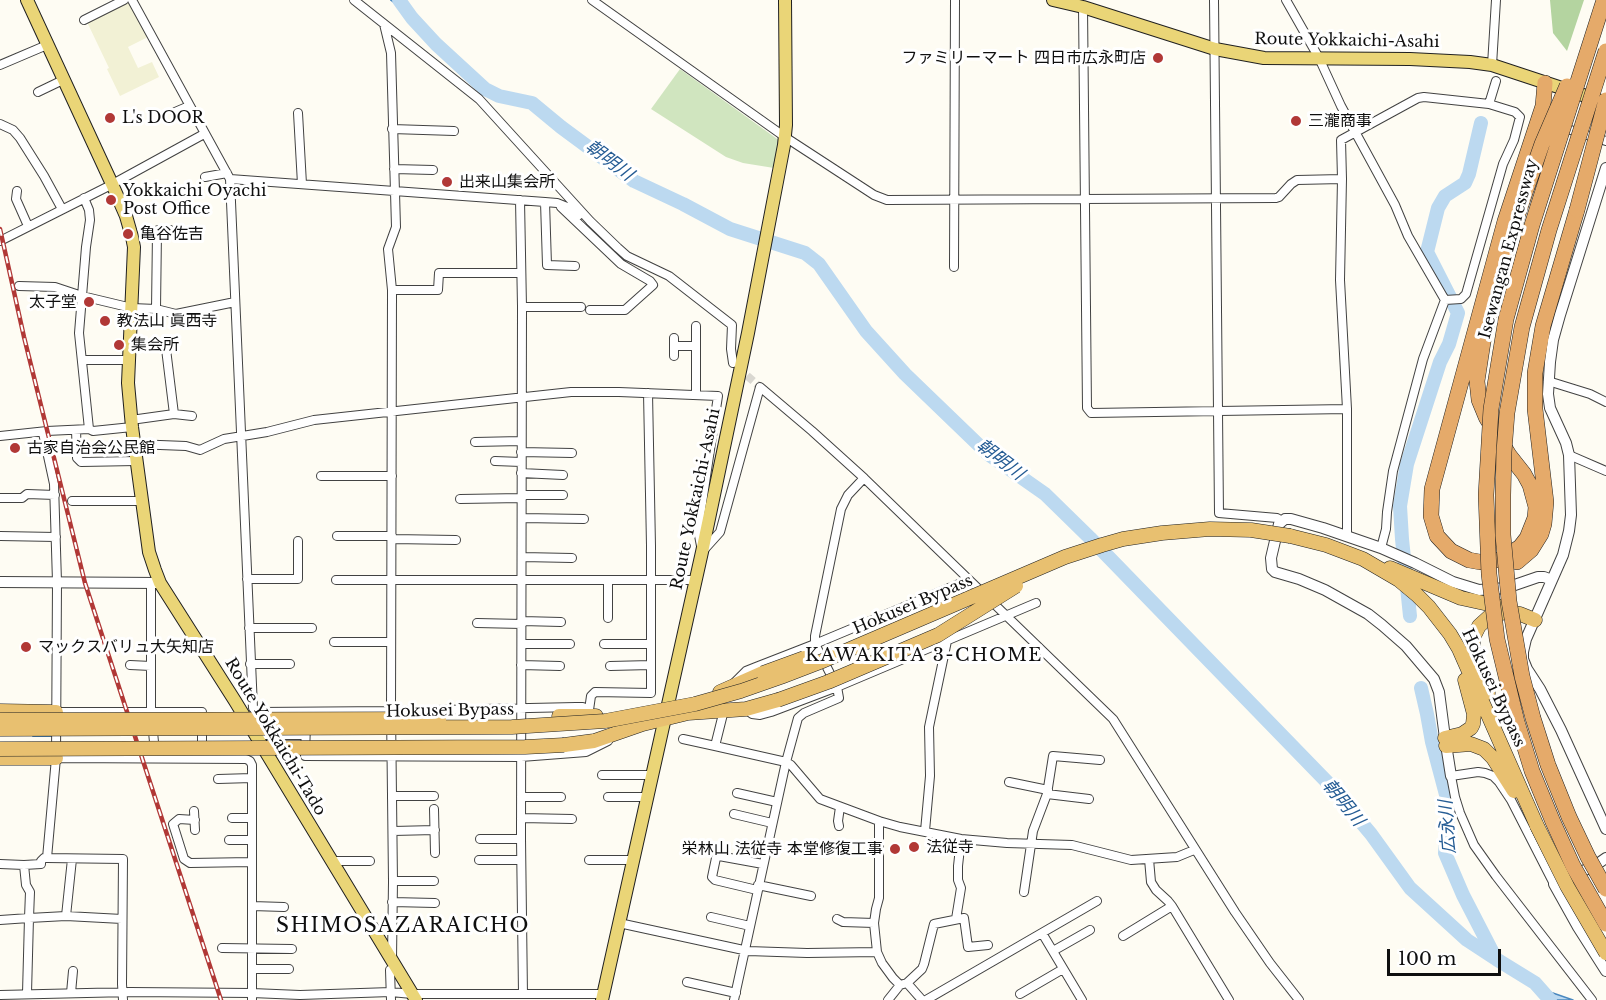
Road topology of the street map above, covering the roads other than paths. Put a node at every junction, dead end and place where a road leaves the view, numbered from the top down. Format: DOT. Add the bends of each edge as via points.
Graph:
graph roads {
  1 [pos="27,0"];
  2 [pos="124,0"];
  3 [pos="132,0"];
  4 [pos="354,0"];
  5 [pos="592,0"];
  6 [pos="785,0"];
  7 [pos="956,0"];
  8 [pos="1053,0"];
  9 [pos="1214,0"];
  10 [pos="1286,0"];
  11 [pos="1496,0"];
  12 [pos="1597,0"];
  13 [pos="1604,0"];
  14 [pos="1078,4"];
  15 [pos="84,20"];
  16 [pos="384,24"];
  17 [pos="47,45"];
  18 [pos="1215,49"];
  19 [pos="1606,51"];
  20 [pos="1319,58"];
  21 [pos="0,65"];
  22 [pos="1492,65"];
  23 [pos="63,80"];
  24 [pos="1496,81"];
  25 [pos="1545,83"];
  26 [pos="38,92"];
  27 [pos="1606,101"];
  28 [pos="1489,104"];
  29 [pos="189,106"];
  30 [pos="175,112"];
  31 [pos="298,113"];
  32 [pos="1549,123"];
  33 [pos="0,124"];
  34 [pos="393,129"];
  35 [pos="454,131"];
  36 [pos="1356,131"];
  37 [pos="204,134"];
  38 [pos="784,141"];
  39 [pos="1518,141"];
  40 [pos="1606,141"];
  41 [pos="1606,168"];
  42 [pos="394,169"];
  43 [pos="433,170"];
  44 [pos="228,176"];
  45 [pos="205,177"];
  46 [pos="1342,179"];
  47 [pos="112,184"];
  48 [pos="302,184"];
  49 [pos="395,190"];
  50 [pos="16,191"];
  51 [pos="84,198"];
  52 [pos="1215,198"];
  53 [pos="1085,199"];
  54 [pos="520,200"];
  55 [pos="955,200"];
  56 [pos="544,202"];
  57 [pos="557,203"];
  58 [pos="62,209"];
  59 [pos="590,221"];
  60 [pos="28,226"];
  61 [pos="170,230"];
  62 [pos="0,241"];
  63 [pos="575,266"];
  64 [pos="954,267"];
  65 [pos="520,273"];
  66 [pos="19,286"];
  67 [pos="392,290"];
  68 [pos="82,296"];
  69 [pos="1448,299"];
  70 [pos="235,302"];
  71 [pos="132,308"];
  72 [pos="522,308"];
  73 [pos="156,309"];
  74 [pos="696,326"];
  75 [pos="696,346"];
  76 [pos="166,349"];
  77 [pos="674,356"];
  78 [pos="82,360"];
  79 [pos="129,360"];
  80 [pos="733,363"];
  81 [pos="1548,381"];
  82 [pos="648,393"];
  83 [pos="696,395"];
  84 [pos="521,397"];
  85 [pos="1606,402"];
  86 [pos="1347,410"];
  87 [pos="1217,411"];
  88 [pos="391,412"];
  89 [pos="174,414"];
  90 [pos="192,416"];
  91 [pos="131,423"];
  92 [pos="89,429"];
  93 [pos="76,430"];
  94 [pos="43,433"];
  95 [pos="0,436"];
  96 [pos="241,436"];
  97 [pos="521,441"];
  98 [pos="475,442"];
  99 [pos="134,444"];
  100 [pos="572,453"];
  101 [pos="1569,455"];
  102 [pos="521,457"];
  103 [pos="136,461"];
  104 [pos="495,461"];
  105 [pos="1606,471"];
  106 [pos="521,473"];
  107 [pos="563,474"];
  108 [pos="321,476"];
  109 [pos="392,476"];
  110 [pos="864,478"];
  111 [pos="55,495"];
  112 [pos="563,495"];
  113 [pos="522,497"];
  114 [pos="0,498"];
  115 [pos="460,499"];
  116 [pos="72,501"];
  117 [pos="142,501"];
  118 [pos="522,518"];
  119 [pos="584,519"];
  120 [pos="1282,521"];
  121 [pos="0,536"];
  122 [pos="337,536"];
  123 [pos="1347,536"];
  124 [pos="56,537"];
  125 [pos="392,538"];
  126 [pos="1123,539"];
  127 [pos="456,540"];
  128 [pos="298,541"];
  129 [pos="1381,548"];
  130 [pos="1082,551"];
  131 [pos="702,552"];
  132 [pos="522,557"];
  133 [pos="572,558"];
  134 [pos="1398,576"];
  135 [pos="247,579"];
  136 [pos="968,579"];
  137 [pos="336,580"];
  138 [pos="392,580"];
  139 [pos="522,580"];
  140 [pos="608,580"];
  141 [pos="651,580"];
  142 [pos="696,580"];
  143 [pos="1552,580"];
  144 [pos="0,582"];
  145 [pos="57,582"];
  146 [pos="155,583"];
  147 [pos="1418,598"];
  148 [pos="1036,603"];
  149 [pos="1005,616"];
  150 [pos="608,618"];
  151 [pos="1535,620"];
  152 [pos="522,622"];
  153 [pos="561,622"];
  154 [pos="477,623"];
  155 [pos="249,628"];
  156 [pos="312,628"];
  157 [pos="947,641"];
  158 [pos="334,642"];
  159 [pos="391,642"];
  160 [pos="522,644"];
  161 [pos="570,644"];
  162 [pos="604,644"];
  163 [pos="651,644"];
  164 [pos="815,644"];
  165 [pos="250,664"];
  166 [pos="290,664"];
  167 [pos="130,665"];
  168 [pos="521,665"];
  169 [pos="150,666"];
  170 [pos="560,666"];
  171 [pos="610,666"];
  172 [pos="651,666"];
  173 [pos="837,687"];
  174 [pos="730,689"];
  175 [pos="252,695"];
  176 [pos="235,701"];
  177 [pos="522,708"];
  178 [pos="746,709"];
  179 [pos="724,710"];
  180 [pos="0,711"];
  181 [pos="391,711"];
  182 [pos="56,712"];
  183 [pos="151,712"];
  184 [pos="306,712"];
  185 [pos="667,712"];
  186 [pos="590,713"];
  187 [pos="0,720"];
  188 [pos="0,729"];
  189 [pos="623,731"];
  190 [pos="202,734"];
  191 [pos="255,735"];
  192 [pos="305,735"];
  193 [pos="689,739"];
  194 [pos="1445,742"];
  195 [pos="715,746"];
  196 [pos="0,749"];
  197 [pos="392,756"];
  198 [pos="521,757"];
  199 [pos="0,758"];
  200 [pos="56,758"];
  201 [pos="156,758"];
  202 [pos="201,758"];
  203 [pos="1100,760"];
  204 [pos="786,762"];
  205 [pos="602,775"];
  206 [pos="653,776"];
  207 [pos="1451,776"];
  208 [pos="252,778"];
  209 [pos="218,779"];
  210 [pos="1010,782"];
  211 [pos="1048,792"];
  212 [pos="737,793"];
  213 [pos="393,796"];
  214 [pos="434,796"];
  215 [pos="521,797"];
  216 [pos="561,797"];
  217 [pos="609,797"];
  218 [pos="648,797"];
  219 [pos="1089,799"];
  220 [pos="777,801"];
  221 [pos="1527,801"];
  222 [pos="840,807"];
  223 [pos="434,808"];
  224 [pos="734,814"];
  225 [pos="232,818"];
  226 [pos="251,818"];
  227 [pos="521,818"];
  228 [pos="572,819"];
  229 [pos="879,821"];
  230 [pos="772,823"];
  231 [pos="839,826"];
  232 [pos="1537,826"];
  233 [pos="1606,829"];
  234 [pos="195,830"];
  235 [pos="435,830"];
  236 [pos="393,831"];
  237 [pos="925,831"];
  238 [pos="480,839"];
  239 [pos="521,839"];
  240 [pos="961,839"];
  241 [pos="229,840"];
  242 [pos="251,840"];
  243 [pos="1031,843"];
  244 [pos="1194,850"];
  245 [pos="435,853"];
  246 [pos="47,858"];
  247 [pos="1606,858"];
  248 [pos="72,859"];
  249 [pos="479,860"];
  250 [pos="521,860"];
  251 [pos="589,860"];
  252 [pos="633,860"];
  253 [pos="1149,860"];
  254 [pos="332,861"];
  255 [pos="370,861"];
  256 [pos="252,862"];
  257 [pos="0,864"];
  258 [pos="763,864"];
  259 [pos="24,865"];
  260 [pos="393,880"];
  261 [pos="434,881"];
  262 [pos="1554,884"];
  263 [pos="758,888"];
  264 [pos="1606,890"];
  265 [pos="1024,891"];
  266 [pos="811,896"];
  267 [pos="1097,901"];
  268 [pos="392,902"];
  269 [pos="435,903"];
  270 [pos="252,906"];
  271 [pos="1172,906"];
  272 [pos="284,907"];
  273 [pos="66,916"];
  274 [pos="711,917"];
  275 [pos="29,918"];
  276 [pos="837,919"];
  277 [pos="956,919"];
  278 [pos="0,920"];
  279 [pos="123,920"];
  280 [pos="619,923"];
  281 [pos="874,923"];
  282 [pos="1606,924"];
  283 [pos="750,926"];
  284 [pos="1090,930"];
  285 [pos="1042,933"];
  286 [pos="1123,936"];
  287 [pos="988,945"];
  288 [pos="222,948"];
  289 [pos="252,949"];
  290 [pos="292,949"];
  291 [pos="745,950"];
  292 [pos="1053,951"];
  293 [pos="877,952"];
  294 [pos="1606,953"];
  295 [pos="391,965"];
  296 [pos="252,969"];
  297 [pos="289,969"];
  298 [pos="1064,969"];
  299 [pos="1606,970"];
  300 [pos="73,971"];
  301 [pos="687,982"];
  302 [pos="903,984"];
  303 [pos="27,993"];
  304 [pos="71,993"];
  305 [pos="0,994"];
  306 [pos="523,994"];
  307 [pos="1020,994"];
  308 [pos="214,996"];
  309 [pos="252,996"];
  310 [pos="391,996"];
  311 [pos="123,997"];
  312 [pos="414,997"];
  313 [pos="735,997"];
  314 [pos="603,999"];
  315 [pos="888,1000"];
  316 [pos="922,1000"];
  317 [pos="926,1000"];
  318 [pos="1082,1000"];
  319 [pos="1229,1000"];
  320 [pos="1299,1000"];
  321 [pos="1592,1000"];
  1 -- 17 [label="main road, Route Yokkaichi-Tado"];
  2 -- 15 [label="street"];
  3 -- 29 [label="street"];
  4 -- 16 [label="street"];
  5 -- 38 [label="street"];
  6 -- 38 [label="main road, Route Yokkaichi-Asahi"];
  7 -- 55 [label="street"];
  8 -- 14 [label="main road, Route Yokkaichi-Asahi"];
  9 -- 18 [label="street"];
  10 -- 20 [label="street"];
  11 -- 22 [label="street"];
  12 -- 25 [label="highway, bridge" via="1506,251 1477,381 1482,409 1533,495 1535,518 1520,547 1502,559 1480,562 1451,551 1437,536 1431,516 1432,489 1505,220 1543,106"];
  13 -- 282 [label="highway, Isewangan Expressway, bridge" via="1506,320 1491,409 1486,495 1489,574 1497,639 1517,722 1553,822"];
  14 -- 18 [label="main road, Route Yokkaichi-Asahi"];
  14 -- 53 [label="street"];
  16 -- 34 [label="street" via="391,53"];
  16 -- 59 [label="street" via="479,99"];
  17 -- 21 [label="street"];
  17 -- 23 [label="main road, Route Yokkaichi-Tado"];
  18 -- 20 [label="main road, Route Yokkaichi-Asahi" via="1264,58"];
  18 -- 52 [label="street"];
  19 -- 264 [label="highway, Isewangan Expressway, bridge" via="1522,327 1507,413 1503,495 1509,602 1533,718 1569,817"];
  20 -- 22 [label="main road, Route Yokkaichi-Asahi" via="1442,59"];
  20 -- 36 [label="street"];
  22 -- 25 [label="main road, Route Yokkaichi-Asahi"];
  23 -- 26 [label="street"];
  23 -- 47 [label="main road, Route Yokkaichi-Tado"];
  24 -- 28 [label="street"];
  25 -- 27 [label="main road, Route Yokkaichi-Asahi"];
  25 -- 39 [label="highway"];
  27 -- 39 [label="highway, bridge" via="1545,318 1538,357 1534,389 1545,489 1544,524 1531,550 1517,562 1500,570 1480,571 1459,566 1440,553 1429,537 1422,507"];
  28 -- 36 [label="street" via="1418,98"];
  28 -- 39 [label="street" via="1518,113"];
  29 -- 30 [label="street"];
  29 -- 37 [label="street"];
  31 -- 48 [label="street"];
  32 -- 40 [label="street"];
  33 -- 58 [label="street" via="20,138"];
  34 -- 35 [label="street"];
  34 -- 42 [label="street"];
  36 -- 46 [label="street" via="1341,140"];
  36 -- 69 [label="street" via="1408,236"];
  37 -- 44 [label="street"];
  37 -- 47 [label="street"];
  38 -- 55 [label="street" via="887,200"];
  38 -- 131 [label="main road, Route Yokkaichi-Asahi"];
  39 -- 69 [label="street" via="1503,164 1466,294"];
  41 -- 81 [label="street" via="1555,332"];
  42 -- 43 [label="street"];
  42 -- 49 [label="street"];
  44 -- 45 [label="street"];
  44 -- 48 [label="street"];
  44 -- 70 [label="street"];
  46 -- 52 [label="street" via="1297,180 1276,198"];
  46 -- 86 [label="street" via="1340,280"];
  47 -- 51 [label="street"];
  47 -- 71 [label="main road, Route Yokkaichi-Tado" via="134,247"];
  48 -- 49 [label="street"];
  49 -- 54 [label="street"];
  49 -- 67 [label="street" via="396,226 388,249"];
  50 -- 60 [label="street"];
  51 -- 58 [label="street"];
  51 -- 68 [label="street" via="90,220"];
  52 -- 53 [label="street"];
  52 -- 87 [label="street"];
  53 -- 55 [label="street"];
  53 -- 87 [label="street" via="1087,408 1091,413"];
  54 -- 56 [label="street"];
  54 -- 65 [label="street"];
  55 -- 64 [label="street"];
  56 -- 57 [label="street"];
  56 -- 63 [label="street" via="547,265"];
  57 -- 59 [label="street"];
  57 -- 72 [label="street" via="621,264 653,285 625,310"];
  58 -- 60 [label="street"];
  59 -- 80 [label="street" via="627,256 669,276 732,326"];
  60 -- 62 [label="street"];
  61 -- 73 [label="street" via="157,232"];
  65 -- 67 [label="street" via="439,273 438,290"];
  65 -- 72 [label="street"];
  66 -- 68 [label="street" via="55,287"];
  67 -- 88 [label="street"];
  68 -- 71 [label="street"];
  68 -- 78 [label="street"];
  69 -- 129 [label="street" via="1424,360 1393,471"];
  70 -- 73 [label="street" via="176,314"];
  70 -- 96 [label="street"];
  71 -- 73 [label="street"];
  71 -- 79 [label="main road, Route Yokkaichi-Tado"];
  72 -- 84 [label="street"];
  74 -- 75 [label="street"];
  75 -- 77 [label="street" via="674,342"];
  75 -- 83 [label="street"];
  76 -- 89 [label="street"];
  78 -- 79 [label="street"];
  78 -- 92 [label="street"];
  79 -- 91 [label="main road, Route Yokkaichi-Tado"];
  81 -- 85 [label="street"];
  81 -- 101 [label="street" via="1550,408"];
  82 -- 83 [label="street"];
  82 -- 84 [label="street"];
  82 -- 141 [label="street"];
  83 -- 131 [label="street" via="718,396 698,530"];
  84 -- 88 [label="street"];
  84 -- 97 [label="street"];
  86 -- 87 [label="street"];
  86 -- 123 [label="street"];
  87 -- 120 [label="street" via="1219,513"];
  88 -- 96 [label="street" via="314,420"];
  88 -- 109 [label="street"];
  89 -- 90 [label="street"];
  89 -- 91 [label="street"];
  91 -- 92 [label="street"];
  91 -- 99 [label="main road, Route Yokkaichi-Tado"];
  92 -- 93 [label="street"];
  93 -- 94 [label="street"];
  93 -- 103 [label="street" via="77,458 81,462"];
  94 -- 95 [label="street"];
  94 -- 111 [label="street"];
  96 -- 99 [label="street" via="200,450"];
  96 -- 135 [label="street"];
  97 -- 98 [label="street"];
  97 -- 102 [label="street"];
  99 -- 103 [label="main road, Route Yokkaichi-Tado"];
  100 -- 102 [label="street"];
  101 -- 105 [label="street"];
  101 -- 143 [label="street" via="1569,531"];
  102 -- 104 [label="street"];
  102 -- 106 [label="street"];
  103 -- 117 [label="main road, Route Yokkaichi-Tado"];
  106 -- 107 [label="street"];
  106 -- 113 [label="street"];
  108 -- 109 [label="street"];
  109 -- 125 [label="street"];
  110 -- 131 [label="street" via="760,387 720,531"];
  110 -- 136 [label="street"];
  110 -- 164 [label="street" via="841,509"];
  111 -- 114 [label="street"];
  111 -- 124 [label="street"];
  112 -- 113 [label="street"];
  113 -- 115 [label="street"];
  113 -- 118 [label="street"];
  116 -- 117 [label="street"];
  117 -- 146 [label="main road, Route Yokkaichi-Tado"];
  118 -- 119 [label="street"];
  118 -- 132 [label="street"];
  120 -- 123 [label="street" via="1291,519"];
  120 -- 194 [label="street" via="1274,543 1272,569 1339,596 1383,625 1406,646 1437,686"];
  121 -- 124 [label="street"];
  122 -- 125 [label="street"];
  123 -- 129 [label="street"];
  124 -- 145 [label="street"];
  125 -- 127 [label="street"];
  125 -- 138 [label="street"];
  126 -- 130 [label="highway, Hokusei Bypass, bridge"];
  126 -- 134 [label="highway, Hokusei Bypass, bridge" via="1210,529 1251,530 1326,545"];
  126 -- 174 [label="highway, bridge" via="1038,562"];
  128 -- 135 [label="street" via="298,579"];
  129 -- 143 [label="street" via="1479,590 1506,588 1538,577"];
  130 -- 178 [label="highway, bridge" via="1019,584 938,635 828,682"];
  130 -- 188 [label="highway, Hokusei Bypass, bridge" via="781,677 694,704 605,721 512,727"];
  131 -- 142 [label="main road, Route Yokkaichi-Asahi"];
  132 -- 133 [label="street"];
  132 -- 139 [label="street"];
  134 -- 147 [label="highway"];
  134 -- 151 [label="highway"];
  135 -- 155 [label="street"];
  136 -- 149 [label="street"];
  136 -- 164 [label="street"];
  137 -- 138 [label="street"];
  138 -- 139 [label="street"];
  138 -- 159 [label="street"];
  139 -- 140 [label="street"];
  139 -- 152 [label="street"];
  140 -- 141 [label="street"];
  140 -- 150 [label="street"];
  141 -- 142 [label="street"];
  141 -- 163 [label="street"];
  142 -- 185 [label="main road, Route Yokkaichi-Asahi"];
  143 -- 151 [label="street"];
  144 -- 145 [label="street"];
  145 -- 146 [label="street"];
  145 -- 182 [label="street"];
  146 -- 169 [label="street"];
  146 -- 176 [label="main road, Route Yokkaichi-Tado"];
  147 -- 194 [label="highway" via="1454,649 1474,714 1467,731"];
  147 -- 221 [label="highway, Hokusei Bypass" via="1459,649"];
  148 -- 149 [label="street"];
  149 -- 157 [label="street"];
  149 -- 244 [label="street" via="1113,719"];
  151 -- 221 [label="highway" via="1506,612 1490,616 1479,626 1472,644"];
  151 -- 233 [label="street" via="1523,659 1562,730"];
  152 -- 153 [label="street"];
  152 -- 154 [label="street"];
  152 -- 160 [label="street"];
  155 -- 156 [label="street"];
  155 -- 165 [label="street"];
  157 -- 173 [label="street"];
  157 -- 237 [label="street" via="929,727"];
  158 -- 159 [label="street"];
  159 -- 181 [label="street"];
  160 -- 161 [label="street"];
  160 -- 168 [label="street"];
  162 -- 163 [label="street"];
  163 -- 172 [label="street"];
  164 -- 173 [label="street"];
  164 -- 174 [label="street" via="746,671"];
  165 -- 166 [label="street"];
  165 -- 175 [label="street"];
  167 -- 169 [label="street"];
  168 -- 170 [label="street"];
  168 -- 177 [label="street"];
  169 -- 183 [label="street"];
  171 -- 172 [label="street"];
  172 -- 186 [label="street" via="651,693 595,692"];
  173 -- 178 [label="street" via="760,715"];
  173 -- 204 [label="street" via="839,698 798,718"];
  174 -- 185 [label="highway"];
  175 -- 176 [label="street"];
  175 -- 184 [label="street" via="253,708 259,712"];
  176 -- 191 [label="main road, Route Yokkaichi-Tado"];
  177 -- 181 [label="street"];
  177 -- 186 [label="street" via="583,707"];
  177 -- 198 [label="street"];
  178 -- 179 [label="highway"];
  179 -- 185 [label="highway"];
  179 -- 195 [label="street"];
  180 -- 182 [label="highway"];
  181 -- 184 [label="street"];
  181 -- 197 [label="street"];
  182 -- 183 [label="street"];
  182 -- 200 [label="street"];
  183 -- 190 [label="street" via="202,712"];
  183 -- 201 [label="street"];
  184 -- 192 [label="street"];
  185 -- 186 [label="highway"];
  185 -- 189 [label="highway"];
  185 -- 206 [label="main road, Route Yokkaichi-Asahi"];
  186 -- 187 [label="highway, bridge" via="510,718"];
  189 -- 196 [label="highway, bridge" via="594,741 514,747"];
  189 -- 198 [label="street" via="586,752"];
  190 -- 191 [label="street"];
  190 -- 202 [label="street"];
  191 -- 192 [label="street"];
  191 -- 254 [label="main road, Route Yokkaichi-Tado"];
  192 -- 197 [label="street" via="305,756"];
  193 -- 195 [label="street"];
  194 -- 207 [label="street"];
  194 -- 232 [label="highway" via="1471,744 1489,753"];
  195 -- 204 [label="street"];
  197 -- 198 [label="street"];
  197 -- 213 [label="street"];
  198 -- 215 [label="street"];
  199 -- 200 [label="highway"];
  200 -- 201 [label="street"];
  200 -- 246 [label="street"];
  201 -- 202 [label="street"];
  202 -- 208 [label="street" via="246,759 252,765"];
  203 -- 211 [label="street" via="1053,756"];
  204 -- 220 [label="street"];
  204 -- 222 [label="street" via="820,799"];
  205 -- 206 [label="street"];
  206 -- 218 [label="main road, Route Yokkaichi-Asahi"];
  207 -- 262 [label="street" via="1478,772 1499,782"];
  207 -- 321 [label="street" via="1460,813 1474,845"];
  208 -- 209 [label="street"];
  208 -- 226 [label="street"];
  210 -- 211 [label="street"];
  211 -- 219 [label="street"];
  211 -- 243 [label="street"];
  212 -- 220 [label="street"];
  213 -- 214 [label="street"];
  213 -- 236 [label="street"];
  215 -- 216 [label="street"];
  215 -- 227 [label="street"];
  217 -- 218 [label="street"];
  218 -- 252 [label="main road, Route Yokkaichi-Asahi"];
  220 -- 230 [label="street"];
  221 -- 232 [label="highway, Hokusei Bypass"];
  222 -- 229 [label="street"];
  222 -- 231 [label="street"];
  223 -- 235 [label="street"];
  224 -- 230 [label="street"];
  225 -- 226 [label="street"];
  226 -- 242 [label="street"];
  227 -- 228 [label="street"];
  227 -- 239 [label="street"];
  229 -- 237 [label="street"];
  229 -- 281 [label="street" via="879,898"];
  230 -- 258 [label="street"];
  232 -- 294 [label="highway, Hokusei Bypass, bridge" via="1566,886"];
  234 -- 256 [label="street" via="195,815 173,824 184,859 190,863"];
  235 -- 236 [label="street"];
  235 -- 245 [label="street"];
  236 -- 260 [label="street"];
  237 -- 240 [label="street"];
  238 -- 239 [label="street"];
  239 -- 250 [label="street"];
  240 -- 243 [label="street"];
  240 -- 277 [label="street" via="961,888"];
  241 -- 242 [label="street"];
  242 -- 256 [label="street"];
  243 -- 253 [label="street" via="1072,845 1123,859"];
  243 -- 265 [label="street"];
  244 -- 253 [label="street" via="1178,857"];
  244 -- 320 [label="street"];
  246 -- 248 [label="street"];
  246 -- 259 [label="street" via="41,864"];
  247 -- 262 [label="street"];
  248 -- 273 [label="street"];
  248 -- 279 [label="street" via="123,859"];
  249 -- 250 [label="street"];
  250 -- 306 [label="street"];
  251 -- 252 [label="street"];
  252 -- 280 [label="main road, Route Yokkaichi-Asahi"];
  253 -- 271 [label="street" via="1151,882"];
  254 -- 255 [label="street"];
  254 -- 295 [label="main road, Route Yokkaichi-Tado"];
  256 -- 270 [label="street"];
  257 -- 259 [label="street"];
  258 -- 263 [label="street"];
  258 -- 263 [label="street" via="719,856 712,877"];
  259 -- 275 [label="street" via="30,892"];
  260 -- 261 [label="street"];
  260 -- 268 [label="street"];
  262 -- 299 [label="street"];
  263 -- 266 [label="street"];
  263 -- 283 [label="street"];
  267 -- 285 [label="street"];
  268 -- 269 [label="street"];
  268 -- 295 [label="street"];
  270 -- 272 [label="street"];
  270 -- 289 [label="street"];
  271 -- 286 [label="street"];
  271 -- 319 [label="street"];
  273 -- 275 [label="street"];
  273 -- 279 [label="street"];
  274 -- 283 [label="street"];
  275 -- 278 [label="street"];
  275 -- 303 [label="street"];
  276 -- 281 [label="street"];
  277 -- 287 [label="street" via="964,918 968,947"];
  277 -- 302 [label="street" via="934,924 922,969"];
  279 -- 311 [label="street"];
  280 -- 291 [label="street"];
  280 -- 314 [label="main road, Route Yokkaichi-Asahi"];
  281 -- 293 [label="street"];
  283 -- 291 [label="street"];
  284 -- 292 [label="street"];
  285 -- 292 [label="street"];
  285 -- 317 [label="street"];
  288 -- 289 [label="street"];
  289 -- 290 [label="street"];
  289 -- 296 [label="street"];
  291 -- 293 [label="street"];
  291 -- 313 [label="street"];
  292 -- 298 [label="street"];
  293 -- 302 [label="street" via="882,963"];
  295 -- 310 [label="street"];
  295 -- 312 [label="main road, Route Yokkaichi-Tado"];
  296 -- 297 [label="street"];
  296 -- 309 [label="street"];
  298 -- 307 [label="street"];
  298 -- 318 [label="street"];
  300 -- 304 [label="street"];
  301 -- 313 [label="street"];
  302 -- 315 [label="street"];
  302 -- 316 [label="street"];
  303 -- 304 [label="street"];
  303 -- 305 [label="street"];
  304 -- 311 [label="street"];
  306 -- 312 [label="street"];
  306 -- 314 [label="street"];
  308 -- 309 [label="street"];
  308 -- 311 [label="street" via="130,992"];
  309 -- 310 [label="street"];
  310 -- 312 [label="street"];
}
